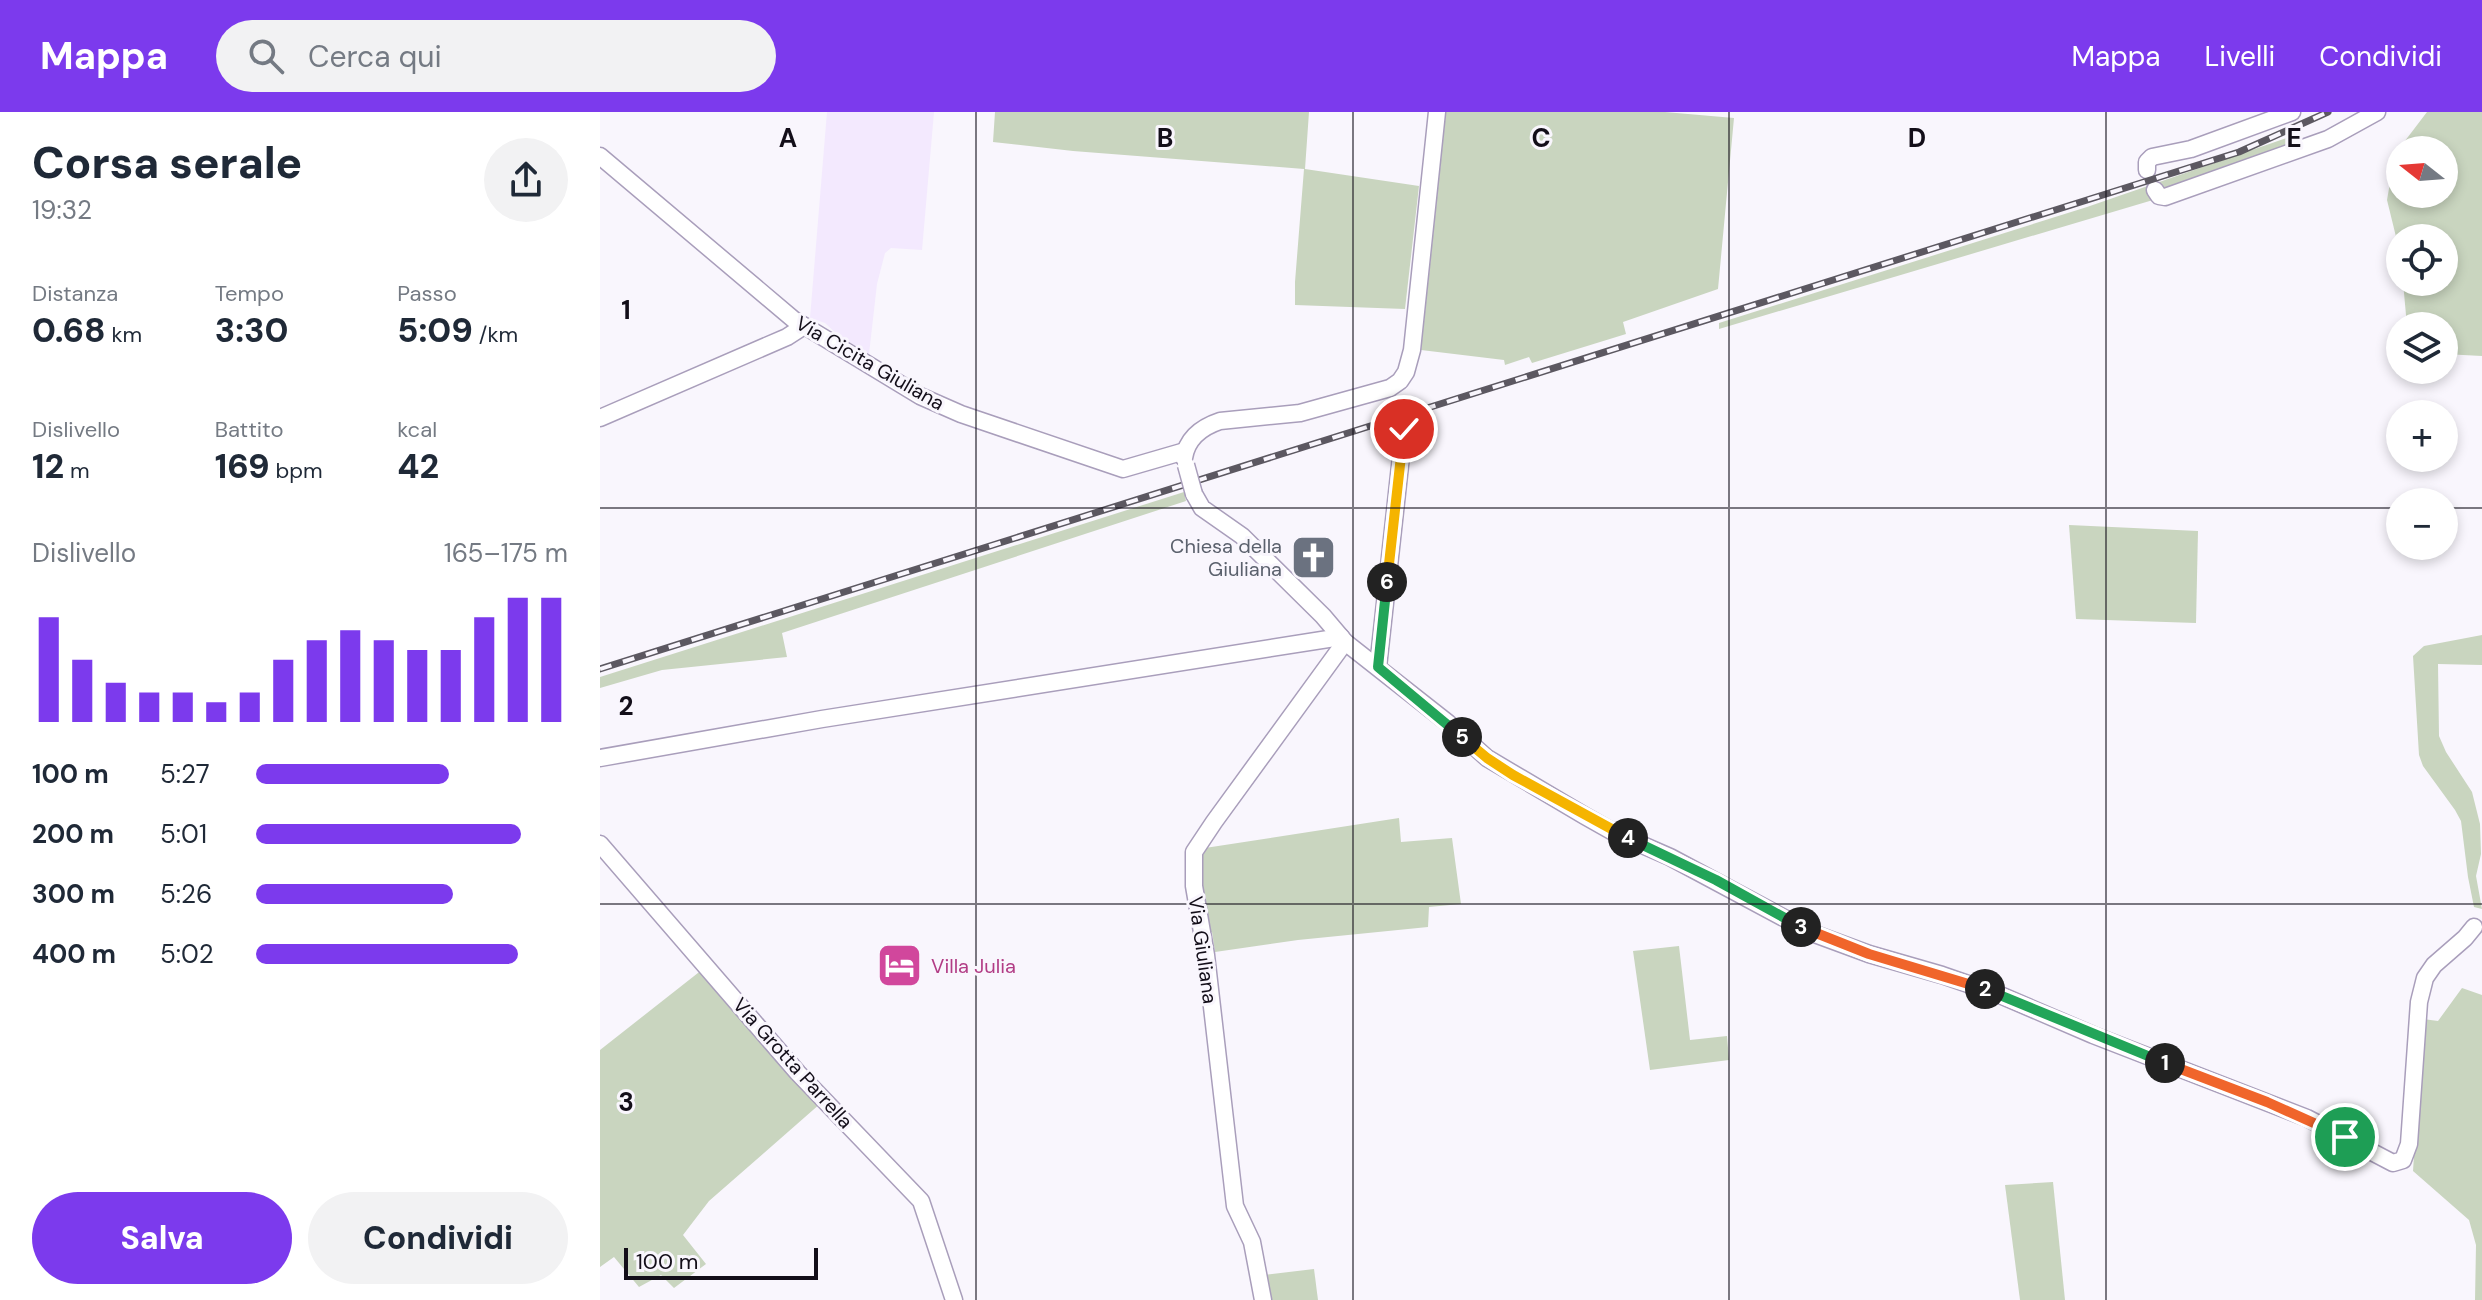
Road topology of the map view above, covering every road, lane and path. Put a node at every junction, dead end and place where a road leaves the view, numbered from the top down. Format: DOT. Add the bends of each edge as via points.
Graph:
graph roads {
  1 [pos="1437,112"];
  2 [pos="2292,112"];
  3 [pos="2377,112"];
  4 [pos="600,156"];
  5 [pos="2147,170"];
  6 [pos="2155,190"];
  7 [pos="804,326"];
  8 [pos="600,418"];
  9 [pos="1404,429"];
  10 [pos="1186,458"];
  11 [pos="1343,640"];
  12 [pos="1378,667"];
  13 [pos="600,758"];
  14 [pos="600,844"];
  15 [pos="2474,927"];
  16 [pos="954,1300"];
  17 [pos="1263,1300"];
  1 -- 10 [label="street" via="1412,350 1400,381 1300,413 1220,421 1199,431"];
  2 -- 5 [label="street" via="2191,149 2152,157"];
  3 -- 6 [label="street" via="2328,139 2165,197"];
  4 -- 7 [label="street, Via Cicita Giuliana"];
  7 -- 8 [label="street"];
  7 -- 10 [label="street, Via Cicita Giuliana" via="927,400 961,414 1123,469"];
  9 -- 12 [label="street"];
  10 -- 11 [label="street, bridge" via="1202,508 1242,536"];
  11 -- 12 [label="street"];
  11 -- 13 [label="street" via="838,716"];
  11 -- 17 [label="street, Via Giuliana" via="1194,852 1235,1206 1252,1242"];
  12 -- 15 [label="street" via="1513,775 1786,921 2000,995 2307,1118 2393,1163 2403,1160 2409,1144 2425,978"];
  14 -- 16 [label="street, Via Grotta Parrella" via="798,1073 921,1201"];
}
